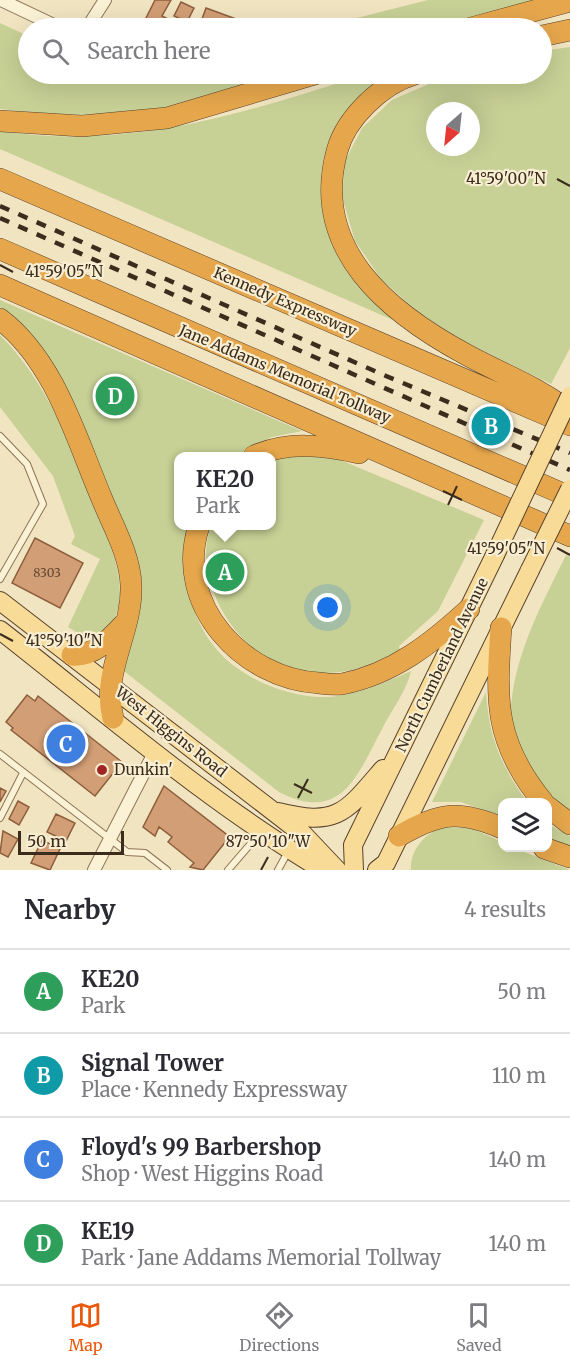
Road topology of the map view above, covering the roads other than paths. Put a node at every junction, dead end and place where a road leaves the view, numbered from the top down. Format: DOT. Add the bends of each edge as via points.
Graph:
graph roads {
  1 [pos="1,0"];
  2 [pos="105,0"];
  3 [pos="570,1"];
  4 [pos="39,18"];
  5 [pos="93,18"];
  6 [pos="508,18"];
  7 [pos="570,30"];
  8 [pos="552,34"];
  9 [pos="281,84"];
  10 [pos="394,84"];
  11 [pos="0,121"];
  12 [pos="0,179"];
  13 [pos="0,249"];
  14 [pos="0,285"];
  15 [pos="0,319"];
  16 [pos="570,396"];
  17 [pos="570,412"];
  18 [pos="570,425"];
  19 [pos="0,436"];
  20 [pos="267,452"];
  21 [pos="417,469"];
  22 [pos="570,489"];
  23 [pos="570,497"];
  24 [pos="199,530"];
  25 [pos="570,536"];
  26 [pos="0,579"];
  27 [pos="0,601"];
  28 [pos="470,609"];
  29 [pos="126,623"];
  30 [pos="501,628"];
  31 [pos="0,630"];
  32 [pos="72,655"];
  33 [pos="110,684"];
  34 [pos="113,718"];
  35 [pos="402,747"];
  36 [pos="155,751"];
  37 [pos="0,754"];
  38 [pos="23,772"];
  39 [pos="540,798"];
  40 [pos="271,810"];
  41 [pos="552,810"];
  42 [pos="0,818"];
  43 [pos="570,824"];
  44 [pos="498,826"];
  45 [pos="262,830"];
  46 [pos="399,836"];
  47 [pos="109,839"];
  48 [pos="289,849"];
  49 [pos="552,851"];
  50 [pos="570,857"];
  51 [pos="94,870"];
  52 [pos="168,870"];
  53 [pos="228,870"];
  54 [pos="278,870"];
  55 [pos="323,870"];
  56 [pos="337,870"];
  57 [pos="354,870"];
  58 [pos="377,870"];
  1 -- 4 [label="street"];
  2 -- 5 [label="street"];
  3 -- 6 [label="highway"];
  7 -- 8 [label="highway"];
  9 -- 11 [label="highway" via="167,118 82,126"];
  10 -- 17 [label="highway" via="369,102 339,142 333,166 330,195 342,241 355,267 406,318 468,355 543,391"];
  12 -- 18 [label="highway, Kennedy Expressway"];
  13 -- 23 [label="highway, Jane Addams Memorial Tollway"];
  14 -- 21 [label="highway"];
  15 -- 29 [label="highway" via="33,353 58,394 122,546 131,584"];
  16 -- 28 [label="main road, North Cumberland Avenue, bridge"];
  19 -- 26 [label="lane" via="27,464 43,504"];
  20 -- 21 [label="highway" via="305,445 357,453"];
  21 -- 25 [label="highway"];
  22 -- 30 [label="main road, bridge"];
  24 -- 28 [label="highway" via="195,569 212,622 242,656 267,672 297,682 339,684 378,674 425,647"];
  27 -- 32 [label="main road, West Higgins Road"];
  28 -- 35 [label="main road, North Cumberland Avenue"];
  29 -- 32 [label="highway" via="93,650 82,656"];
  29 -- 33 [label="highway"];
  30 -- 39 [label="highway" via="497,688 502,727 511,754"];
  30 -- 46 [label="main road"];
  31 -- 34 [label="main road, West Higgins Road"];
  32 -- 33 [label="main road, West Higgins Road"];
  33 -- 34 [label="highway" via="108,700"];
  33 -- 40 [label="main road, West Higgins Road"];
  34 -- 36 [label="main road, West Higgins Road"];
  35 -- 40 [label="main road" via="350,807 329,818 305,819"];
  35 -- 57 [label="main road, North Cumberland Avenue" via="353,846"];
  36 -- 45 [label="main road, West Higgins Road"];
  36 -- 47 [label="street"];
  37 -- 38 [label="lane"];
  38 -- 42 [label="lane"];
  38 -- 47 [label="lane"];
  40 -- 56 [label="main road, West Higgins Road" via="304,835"];
  41 -- 43 [label="highway"];
  44 -- 46 [label="highway" via="462,815 444,816"];
  45 -- 48 [label="main road, West Higgins Road"];
  45 -- 53 [label="lane"];
  46 -- 58 [label="main road" via="386,863"];
  47 -- 51 [label="street"];
  47 -- 52 [label="lane" via="127,852 145,853"];
  48 -- 54 [label="lane"];
  48 -- 55 [label="main road, West Higgins Road"];
  49 -- 50 [label="highway"];
}
